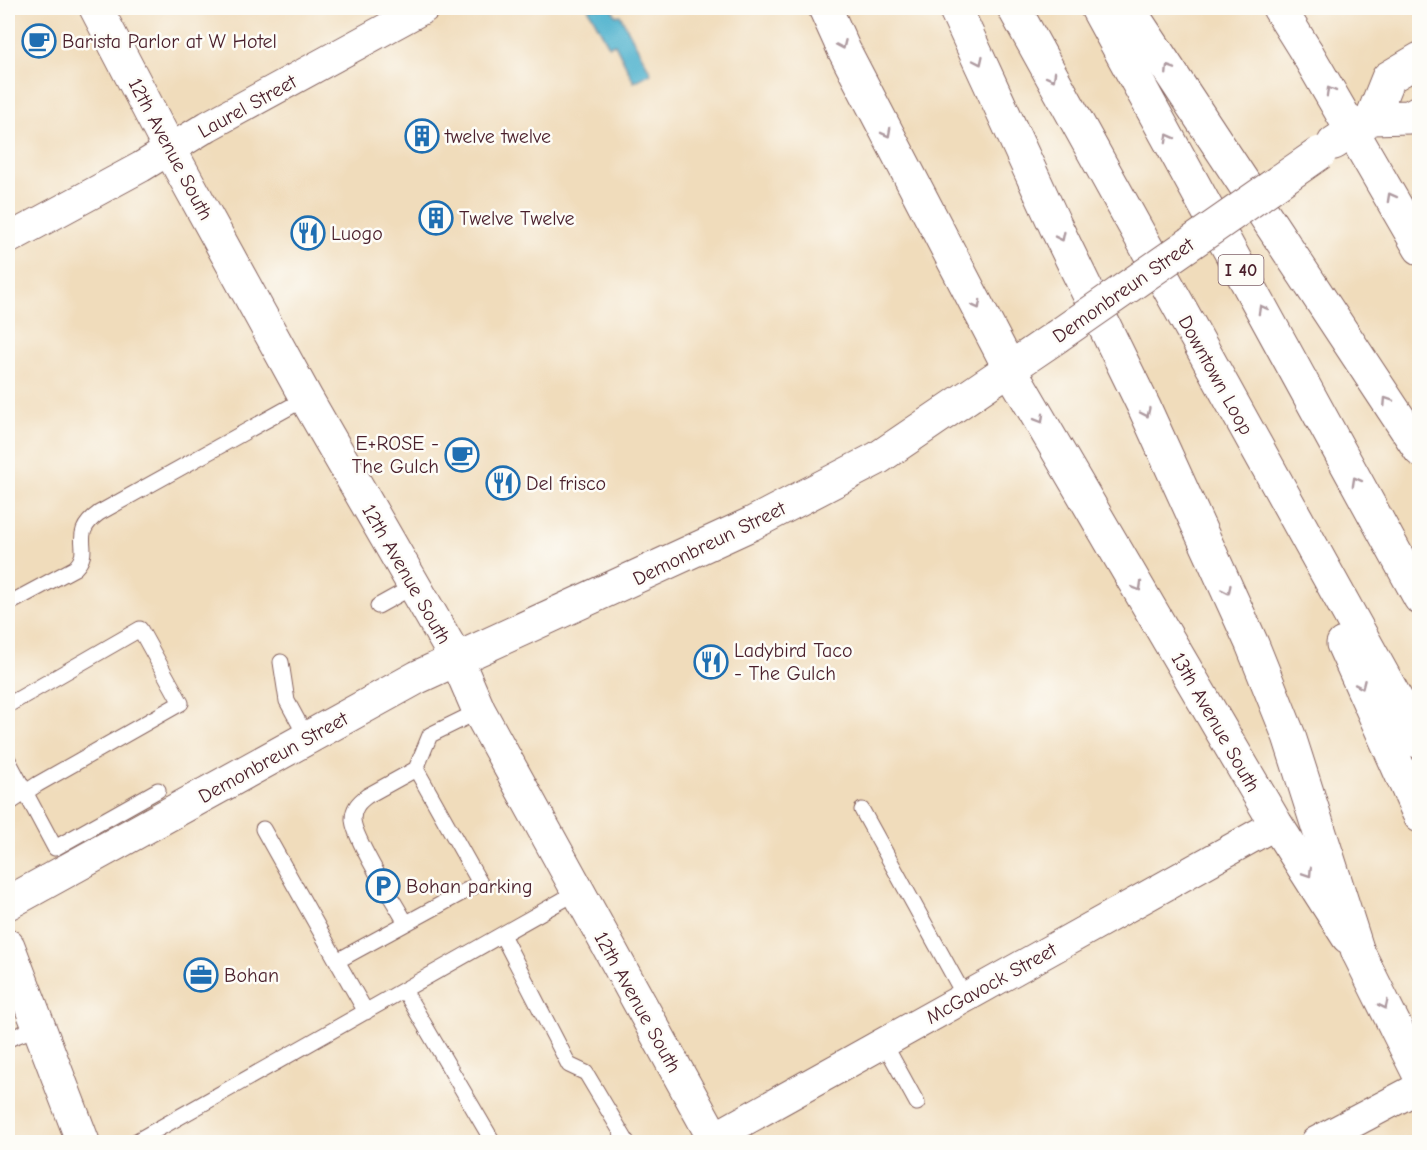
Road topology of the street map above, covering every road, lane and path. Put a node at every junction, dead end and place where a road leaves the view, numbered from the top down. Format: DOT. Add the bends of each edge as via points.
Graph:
graph roads {
  1 [pos="96,8"];
  2 [pos="424,8"];
  3 [pos="825,8"];
  4 [pos="955,8"];
  5 [pos="1014,8"];
  6 [pos="1097,8"];
  7 [pos="1128,8"];
  8 [pos="1279,8"];
  9 [pos="1296,8"];
  10 [pos="1307,53"];
  11 [pos="1419,59"];
  12 [pos="1419,111"];
  13 [pos="1362,124"];
  14 [pos="171,150"];
  15 [pos="8,239"];
  16 [pos="1419,248"];
  17 [pos="1010,369"];
  18 [pos="306,398"];
  19 [pos="1252,440"];
  20 [pos="1419,450"];
  21 [pos="1383,532"];
  22 [pos="414,586"];
  23 [pos="1419,587"];
  24 [pos="1419,598"];
  25 [pos="8,604"];
  26 [pos="378,606"];
  27 [pos="457,660"];
  28 [pos="281,662"];
  29 [pos="8,705"];
  30 [pos="479,711"];
  31 [pos="307,738"];
  32 [pos="1419,742"];
  33 [pos="8,760"];
  34 [pos="416,769"];
  35 [pos="158,790"];
  36 [pos="26,792"];
  37 [pos="8,804"];
  38 [pos="862,810"];
  39 [pos="1419,816"];
  40 [pos="1276,824"];
  41 [pos="263,829"];
  42 [pos="577,892"];
  43 [pos="8,903"];
  44 [pos="406,923"];
  45 [pos="502,935"];
  46 [pos="8,946"];
  47 [pos="1358,952"];
  48 [pos="337,961"];
  49 [pos="405,990"];
  50 [pos="965,997"];
  51 [pos="366,1012"];
  52 [pos="39,1027"];
  53 [pos="8,1039"];
  54 [pos="884,1043"];
  55 [pos="1419,1076"];
  56 [pos="1419,1087"];
  57 [pos="917,1102"];
  58 [pos="712,1141"];
  59 [pos="83,1143"];
  60 [pos="135,1143"];
  61 [pos="493,1143"];
  62 [pos="627,1143"];
  63 [pos="1316,1143"];
  1 -- 14 [label="main road, 12th Avenue South"];
  2 -- 14 [label="street, Laurel Street"];
  3 -- 17 [label="main road, 13th Avenue South, one-way"];
  4 -- 47 [label="main road, one-way" via="1252,644 1289,736"];
  5 -- 19 [label="main road, Downtown Loop, one-way"];
  21 -- 6 [label="main road, I 40, one-way"];
  20 -- 7 [label="main road, one-way"];
  8 -- 10 [label="main road"];
  9 -- 10 [label="street"];
  13 -- 10 [label="main road, one-way"];
  11 -- 13 [label="main road" via="1388,78"];
  12 -- 13 [label="main road" via="1409,117"];
  16 -- 13 [label="main road, one-way"];
  13 -- 17 [label="main road, Demonbreun Street, bridge"];
  14 -- 15 [label="street, Laurel Street"];
  14 -- 18 [label="main road, 12th Avenue South"];
  17 -- 27 [label="main road, Demonbreun Street" via="878,458 752,524"];
  17 -- 40 [label="main road, 13th Avenue South, one-way"];
  18 -- 22 [label="main road, 12th Avenue South"];
  18 -- 25 [label="lane" via="89,519 82,529 84,553 75,568"];
  19 -- 32 [label="main road, Downtown Loop"];
  19 -- 39 [label="main road, one-way"];
  21 -- 23 [label="main road"];
  21 -- 24 [label="main road, I 40"];
  22 -- 26 [label="lane"];
  22 -- 27 [label="main road, 12th Avenue South"];
  27 -- 30 [label="main road, 12th Avenue South"];
  27 -- 31 [label="main road, Demonbreun Street"];
  28 -- 31 [label="lane" via="287,701"];
  29 -- 36 [label="lane" via="140,629 181,703"];
  30 -- 34 [label="lane" via="430,735"];
  30 -- 42 [label="main road, 12th Avenue South"];
  31 -- 43 [label="main road, Demonbreun Street"];
  33 -- 36 [label="lane"];
  34 -- 44 [label="lane" via="360,801 353,818 358,838"];
  34 -- 44 [label="lane" via="480,883"];
  35 -- 36 [label="lane" via="55,848"];
  36 -- 37 [label="lane"];
  38 -- 50 [label="lane"];
  40 -- 47 [label="main road, 13th Avenue South, one-way"];
  40 -- 50 [label="street, McGavock Street"];
  41 -- 48 [label="lane"];
  42 -- 45 [label="lane"];
  42 -- 58 [label="main road, 12th Avenue South"];
  44 -- 48 [label="lane"];
  45 -- 49 [label="lane"];
  45 -- 62 [label="lane" via="569,1065 586,1073"];
  46 -- 52 [label="main road"];
  47 -- 55 [label="main road, 13th Avenue South, one-way"];
  48 -- 51 [label="lane"];
  49 -- 51 [label="lane"];
  49 -- 61 [label="lane"];
  50 -- 54 [label="street, McGavock Street"];
  51 -- 60 [label="lane"];
  52 -- 53 [label="lane"];
  52 -- 59 [label="main road"];
  54 -- 57 [label="lane"];
  54 -- 58 [label="street, McGavock Street"];
  56 -- 63 [label="street"];
}
